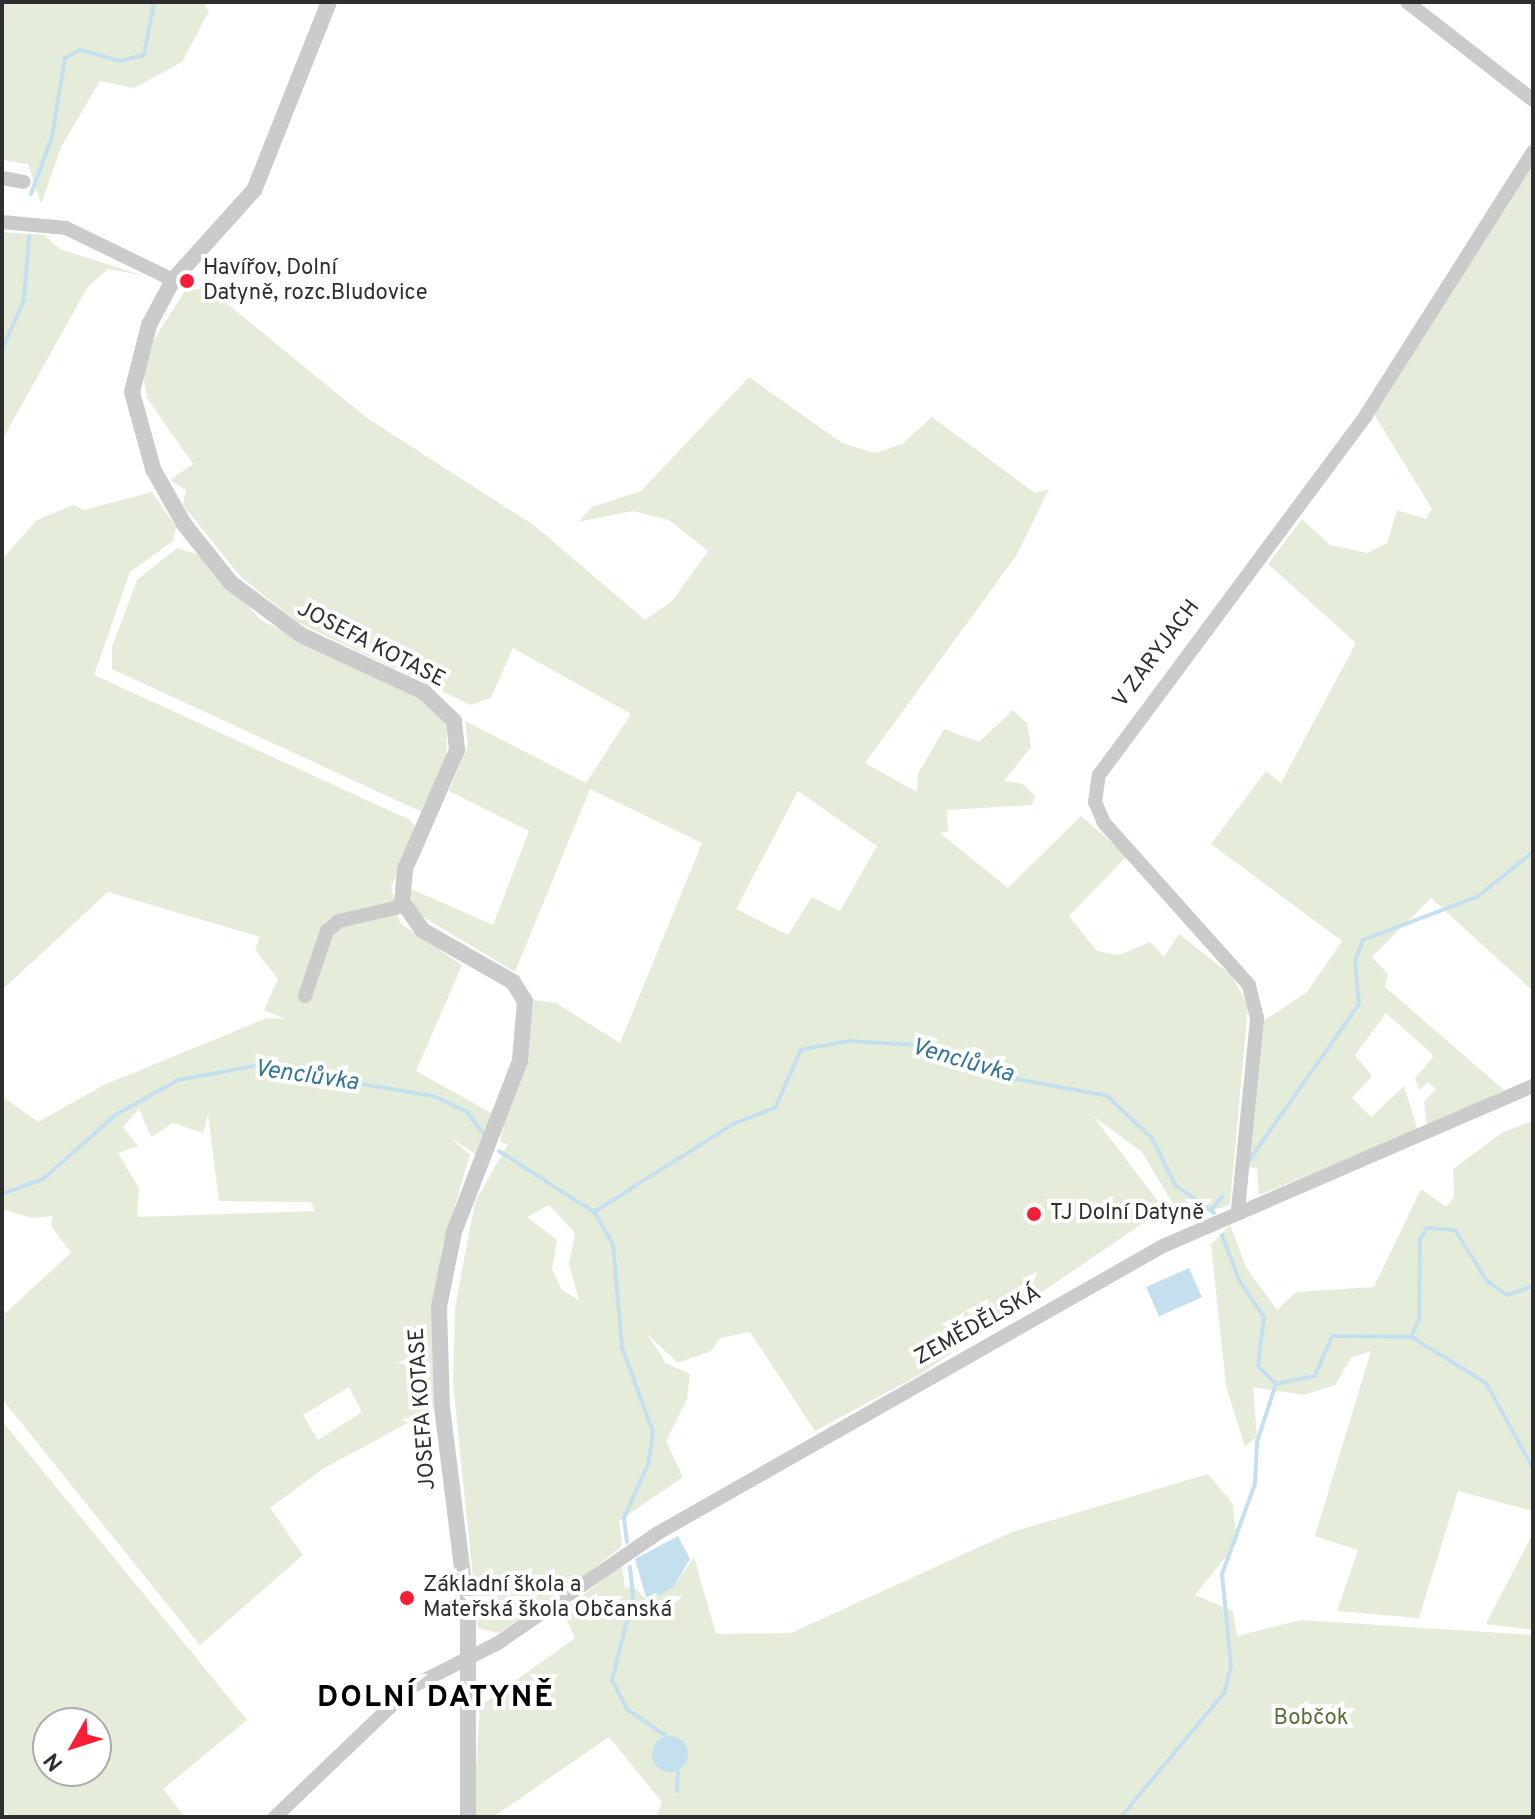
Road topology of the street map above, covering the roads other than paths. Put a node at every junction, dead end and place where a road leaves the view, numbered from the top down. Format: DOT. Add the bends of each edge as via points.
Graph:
graph roads {
  1 [pos="329,2"];
  2 [pos="1407,2"];
  3 [pos="1533,100"];
  4 [pos="1533,152"];
  5 [pos="2,178"];
  6 [pos="24,182"];
  7 [pos="2,222"];
  8 [pos="173,280"];
  9 [pos="404,906"];
  10 [pos="305,996"];
  11 [pos="1533,1086"];
  12 [pos="1238,1210"];
  13 [pos="470,1653"];
  14 [pos="275,1817"];
  15 [pos="468,1817"];
  1 -- 8 [label="street, JOSEFA KOTASE" via="254,190"];
  2 -- 3 [label="street"];
  4 -- 12 [label="street, V ZARYJACH" via="1366,415 1099,775 1095,802 1104,823 1249,985 1257,1018"];
  5 -- 6 [label="street"];
  7 -- 8 [label="street" via="66,228"];
  8 -- 9 [label="street, JOSEFA KOTASE" via="149,325 132,392 136,427 184,524 262,611 424,692 454,721 457,750 405,869"];
  9 -- 10 [label="street" via="339,921 327,931"];
  9 -- 13 [label="street, JOSEFA KOTASE" via="422,930 513,982 529,1018 500,1126 454,1232 439,1307 442,1407"];
  11 -- 12 [label="street, ZEMĚDĚLSKÁ"];
  12 -- 13 [label="street, ZEMĚDĚLSKÁ" via="658,1533 570,1598"];
  13 -- 14 [label="street, ZEMĚDĚLSKÁ" via="411,1687"];
  13 -- 15 [label="street, JOSEFA KOTASE"];
}
